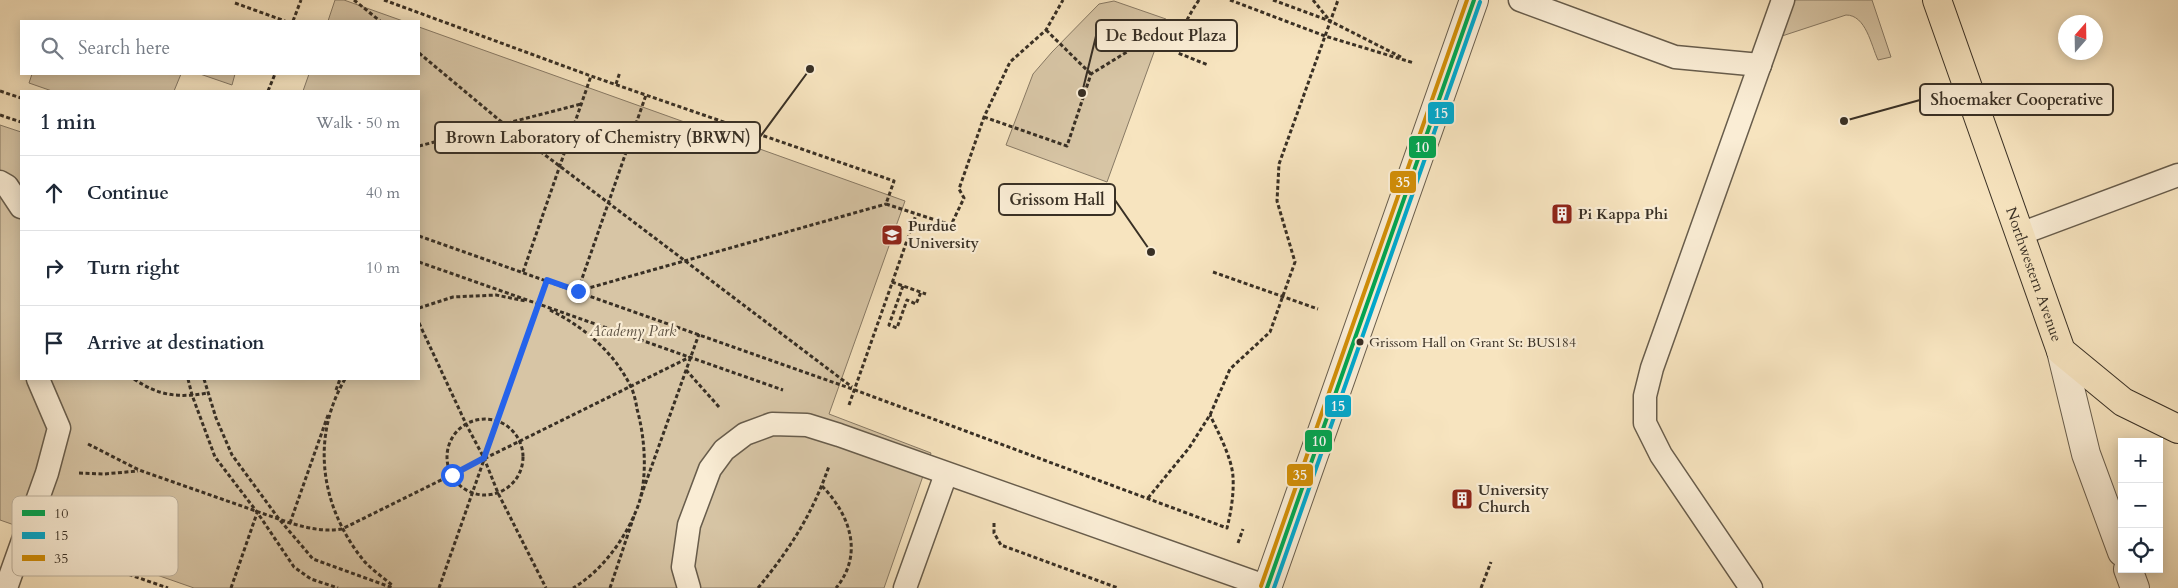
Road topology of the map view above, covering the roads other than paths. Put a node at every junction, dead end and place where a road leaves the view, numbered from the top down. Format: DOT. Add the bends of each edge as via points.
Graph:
graph roads {
  1 [pos="1474,0"];
  2 [pos="1520,0"];
  3 [pos="1782,0"];
  4 [pos="1937,0"];
  5 [pos="1760,65"];
  6 [pos="2178,175"];
  7 [pos="0,182"];
  8 [pos="20,206"];
  9 [pos="2020,234"];
  10 [pos="2061,351"];
  11 [pos="38,380"];
  12 [pos="2178,429"];
  13 [pos="946,474"];
  14 [pos="39,496"];
  15 [pos="2118,541"];
  16 [pos="12,572"];
  17 [pos="2129,573"];
  18 [pos="1268,587"];
  19 [pos="6,588"];
  20 [pos="689,588"];
  21 [pos="905,588"];
  22 [pos="1751,588"];
  23 [pos="2135,588"];
  1 -- 18 [label="street"];
  2 -- 5 [label="lane" via="1675,57"];
  3 -- 5 [label="lane"];
  4 -- 9 [label="main road, Northwestern Avenue"];
  5 -- 22 [label="lane" via="1652,368 1645,396 1646,423 1661,455"];
  6 -- 9 [label="lane"];
  7 -- 8 [label="lane" via="7,186"];
  9 -- 10 [label="main road, Northwestern Avenue"];
  10 -- 12 [label="main road" via="2123,402"];
  10 -- 15 [label="street, Northwestern Avenue" via="2086,454"];
  11 -- 14 [label="lane" via="59,428"];
  13 -- 18 [label="lane"];
  13 -- 20 [label="lane" via="807,425 772,424 745,434 724,450 710,468 689,525 684,567"];
  13 -- 21 [label="lane"];
  16 -- 19 [label="lane"];
  17 -- 23 [label="street"];
}
